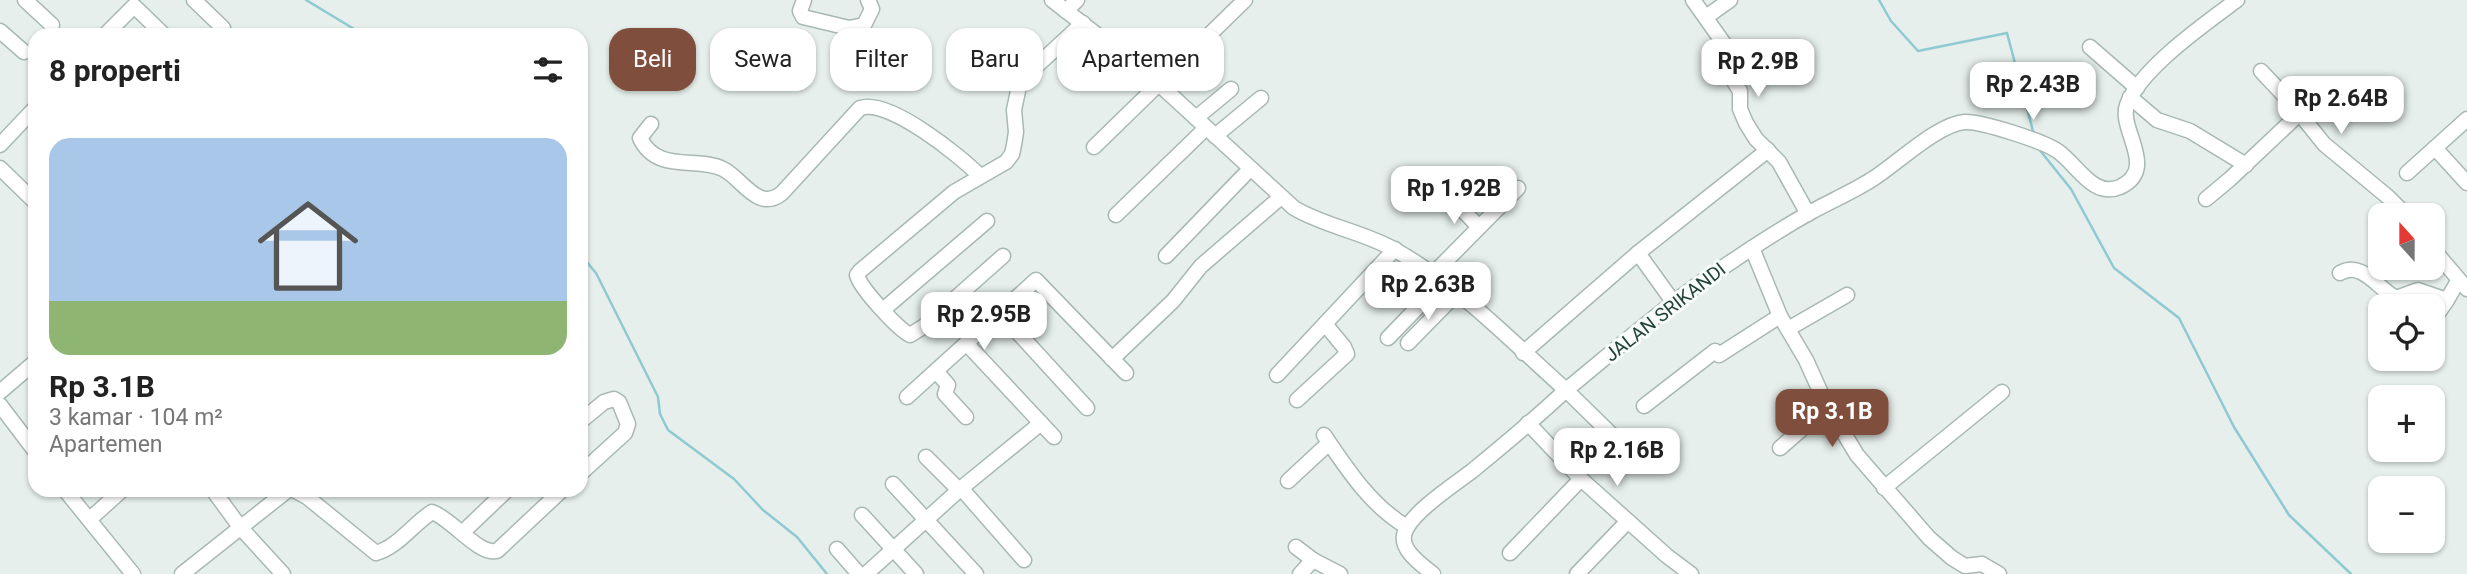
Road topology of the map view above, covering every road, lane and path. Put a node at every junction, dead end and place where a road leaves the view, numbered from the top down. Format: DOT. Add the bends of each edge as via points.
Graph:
graph roads {
  1 [pos="25,0"];
  2 [pos="194,0"];
  3 [pos="804,0"];
  4 [pos="868,0"];
  5 [pos="1052,0"];
  6 [pos="1245,0"];
  7 [pos="1693,0"];
  8 [pos="1730,0"];
  9 [pos="2237,0"];
  10 [pos="136,3"];
  11 [pos="1072,6"];
  12 [pos="1706,17"];
  13 [pos="1083,23"];
  14 [pos="52,25"];
  15 [pos="112,28"];
  16 [pos="158,28"];
  17 [pos="223,28"];
  18 [pos="1089,28"];
  19 [pos="1216,28"];
  20 [pos="0,31"];
  21 [pos="2090,47"];
  22 [pos="23,51"];
  23 [pos="2261,71"];
  24 [pos="1231,89"];
  25 [pos="1152,91"];
  26 [pos="1166,91"];
  27 [pos="2134,92"];
  28 [pos="1261,98"];
  29 [pos="2300,113"];
  30 [pos="28,115"];
  31 [pos="2467,119"];
  32 [pos="651,124"];
  33 [pos="1206,128"];
  34 [pos="0,145"];
  35 [pos="1094,148"];
  36 [pos="2435,148"];
  37 [pos="1768,150"];
  38 [pos="2245,165"];
  39 [pos="0,168"];
  40 [pos="1250,169"];
  41 [pos="2407,173"];
  42 [pos="981,176"];
  43 [pos="2467,183"];
  44 [pos="1518,188"];
  45 [pos="28,195"];
  46 [pos="1281,197"];
  47 [pos="2206,199"];
  48 [pos="1455,202"];
  49 [pos="2394,203"];
  50 [pos="1808,214"];
  51 [pos="1116,215"];
  52 [pos="988,221"];
  53 [pos="1479,227"];
  54 [pos="1752,248"];
  55 [pos="1395,249"];
  56 [pos="1637,253"];
  57 [pos="1003,256"];
  58 [pos="1166,256"];
  59 [pos="2445,263"];
  60 [pos="2340,273"];
  61 [pos="1438,278"];
  62 [pos="2464,285"];
  63 [pos="1457,293"];
  64 [pos="1847,295"];
  65 [pos="2447,300"];
  66 [pos="1674,303"];
  67 [pos="2445,303"];
  68 [pos="884,309"];
  69 [pos="1001,314"];
  70 [pos="1780,316"];
  71 [pos="1325,324"];
  72 [pos="1788,329"];
  73 [pos="1388,338"];
  74 [pos="966,343"];
  75 [pos="1408,343"];
  76 [pos="1523,352"];
  77 [pos="1112,359"];
  78 [pos="28,368"];
  79 [pos="936,371"];
  80 [pos="1126,373"];
  81 [pos="1277,375"];
  82 [pos="1566,390"];
  83 [pos="0,392"];
  84 [pos="2002,392"];
  85 [pos="907,397"];
  86 [pos="1297,400"];
  87 [pos="1828,406"];
  88 [pos="1644,407"];
  89 [pos="1087,408"];
  90 [pos="2,413"];
  91 [pos="588,415"];
  92 [pos="966,417"];
  93 [pos="1041,423"];
  94 [pos="1528,423"];
  95 [pos="1610,433"];
  96 [pos="1054,437"];
  97 [pos="28,442"];
  98 [pos="1780,448"];
  99 [pos="926,457"];
  100 [pos="588,467"];
  101 [pos="1581,479"];
  102 [pos="1288,481"];
  103 [pos="893,484"];
  104 [pos="1884,488"];
  105 [pos="960,489"];
  106 [pos="71,497"];
  107 [pos="114,497"];
  108 [pos="218,497"];
  109 [pos="279,497"];
  110 [pos="307,497"];
  111 [pos="500,497"];
  112 [pos="555,497"];
  113 [pos="862,515"];
  114 [pos="90,519"];
  115 [pos="926,520"];
  116 [pos="1628,521"];
  117 [pos="240,527"];
  118 [pos="1408,527"];
  119 [pos="463,532"];
  120 [pos="1296,547"];
  121 [pos="837,549"];
  122 [pos="894,549"];
  123 [pos="1510,552"];
  124 [pos="1024,560"];
  125 [pos="1313,560"];
  126 [pos="1962,570"];
  127 [pos="133,574"];
  128 [pos="182,574"];
  129 [pos="283,574"];
  130 [pos="859,574"];
  131 [pos="866,574"];
  132 [pos="916,574"];
  133 [pos="976,574"];
  134 [pos="1300,574"];
  135 [pos="1339,574"];
  136 [pos="1433,574"];
  137 [pos="1577,574"];
  138 [pos="1691,574"];
  139 [pos="1999,574"];
  1 -- 14 [label="street"];
  2 -- 17 [label="street"];
  3 -- 4 [label="street" via="803,17 849,28 864,25 872,9"];
  5 -- 11 [label="street"];
  6 -- 19 [label="street"];
  7 -- 12 [label="street"];
  8 -- 12 [label="street"];
  9 -- 27 [label="street" via="2175,49"];
  10 -- 15 [label="street"];
  10 -- 16 [label="street"];
  11 -- 13 [label="street"];
  12 -- 37 [label="street" via="1737,62 1730,75 1740,91 1740,109"];
  13 -- 18 [label="street"];
  13 -- 42 [label="street" via="1023,78 1016,94 1012,153"];
  20 -- 22 [label="street"];
  21 -- 27 [label="street"];
  23 -- 29 [label="street"];
  24 -- 33 [label="street"];
  25 -- 35 [label="street"];
  26 -- 33 [label="street"];
  27 -- 38 [label="street" via="2157,120 2190,131"];
  27 -- 50 [label="street, JALAN SRIKANDI" via="2125,116 2137,161 2127,183 2117,188 2096,186 2053,147 1980,122 1964,122 1945,128 1869,181"];
  28 -- 33 [label="street"];
  29 -- 38 [label="street"];
  29 -- 49 [label="street" via="2324,144"];
  30 -- 34 [label="street"];
  31 -- 36 [label="street"];
  32 -- 42 [label="street" via="640,138 650,150 680,164 720,167 764,199 782,193 865,106 877,107 921,129"];
  33 -- 40 [label="street"];
  33 -- 51 [label="street"];
  36 -- 41 [label="street"];
  36 -- 43 [label="street"];
  37 -- 50 [label="street"];
  37 -- 56 [label="street"];
  38 -- 47 [label="street"];
  39 -- 45 [label="street"];
  40 -- 46 [label="street"];
  40 -- 58 [label="street"];
  42 -- 68 [label="street" via="954,192 859,271 859,282"];
  44 -- 53 [label="street"];
  46 -- 55 [label="street" via="1301,212"];
  46 -- 77 [label="street" via="1201,266 1173,301"];
  48 -- 53 [label="street"];
  50 -- 54 [label="street, JALAN SRIKANDI"];
  52 -- 68 [label="street"];
  53 -- 61 [label="street"];
  54 -- 66 [label="street, JALAN SRIKANDI"];
  54 -- 70 [label="street"];
  55 -- 61 [label="street"];
  55 -- 71 [label="street"];
  56 -- 66 [label="street"];
  56 -- 76 [label="street"];
  57 -- 68 [label="street" via="910,335"];
  59 -- 62 [label="street"];
  60 -- 65 [label="street" via="2359,271 2396,298 2418,290"];
  61 -- 63 [label="street"];
  61 -- 73 [label="street"];
  62 -- 65 [label="street"];
  63 -- 75 [label="street"];
  63 -- 76 [label="street"];
  64 -- 72 [label="street"];
  65 -- 67 [label="street"];
  66 -- 82 [label="street, JALAN SRIKANDI"];
  69 -- 74 [label="street"];
  69 -- 77 [label="street" via="1036,280"];
  69 -- 89 [label="street"];
  70 -- 72 [label="street"];
  70 -- 88 [label="street" via="1719,355 1715,351"];
  71 -- 81 [label="street"];
  71 -- 86 [label="street" via="1347,354"];
  72 -- 87 [label="street"];
  74 -- 79 [label="street"];
  74 -- 93 [label="street"];
  76 -- 82 [label="street"];
  77 -- 80 [label="street"];
  78 -- 83 [label="street"];
  79 -- 85 [label="street"];
  79 -- 92 [label="street" via="948,386 945,394"];
  82 -- 94 [label="street, JALAN SRIKANDI"];
  82 -- 95 [label="street"];
  84 -- 104 [label="street"];
  87 -- 98 [label="street"];
  87 -- 104 [label="street" via="1857,455"];
  90 -- 97 [label="street"];
  91 -- 100 [label="street" via="614,399 628,424 625,433"];
  93 -- 96 [label="street"];
  93 -- 105 [label="street"];
  94 -- 101 [label="street"];
  94 -- 118 [label="street, JALAN SRIKANDI" via="1424,508"];
  99 -- 105 [label="street"];
  101 -- 116 [label="street"];
  101 -- 123 [label="street"];
  102 -- 118 [label="street" via="1327,439 1367,492"];
  103 -- 115 [label="street"];
  104 -- 126 [label="street"];
  105 -- 115 [label="street"];
  105 -- 124 [label="street"];
  106 -- 114 [label="street"];
  107 -- 114 [label="street"];
  108 -- 117 [label="street"];
  109 -- 117 [label="street"];
  110 -- 119 [label="street" via="376,553 432,512"];
  111 -- 119 [label="street"];
  112 -- 119 [label="street" via="498,551 481,548"];
  113 -- 122 [label="street"];
  114 -- 127 [label="street"];
  115 -- 122 [label="street"];
  115 -- 133 [label="street"];
  116 -- 137 [label="street"];
  116 -- 138 [label="street"];
  117 -- 128 [label="street"];
  117 -- 129 [label="street"];
  118 -- 136 [label="street" via="1406,547"];
  120 -- 125 [label="street"];
  121 -- 130 [label="street"];
  122 -- 131 [label="street"];
  122 -- 132 [label="street"];
  125 -- 134 [label="street"];
  125 -- 135 [label="street"];
  126 -- 139 [label="street" via="1982,564"];
}
